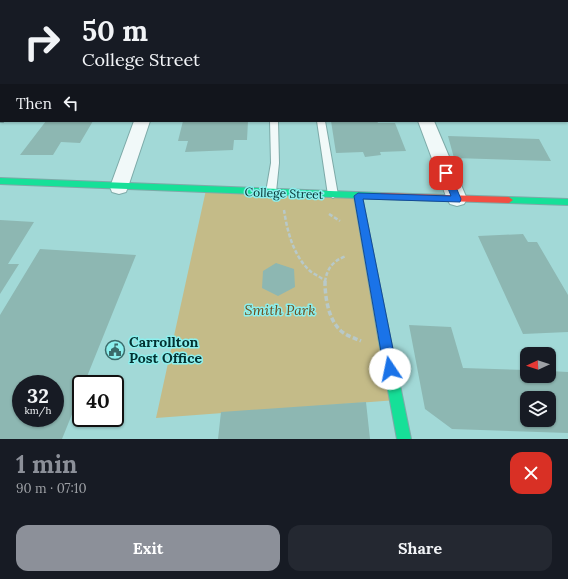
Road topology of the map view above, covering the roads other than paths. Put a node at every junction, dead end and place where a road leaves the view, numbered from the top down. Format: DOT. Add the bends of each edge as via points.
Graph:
graph roads {
  1 [pos="142,122"];
  2 [pos="274,122"];
  3 [pos="321,122"];
  4 [pos="426,122"];
  5 [pos="0,182"];
  6 [pos="119,186"];
  7 [pos="271,192"];
  8 [pos="333,195"];
  9 [pos="358,196"];
  10 [pos="457,199"];
  11 [pos="568,202"];
  12 [pos="404,439"];
  1 -- 6 [label="street"];
  2 -- 7 [label="lane" via="275,163"];
  3 -- 8 [label="lane"];
  4 -- 10 [label="street"];
  5 -- 6 [label="street, College Street"];
  6 -- 7 [label="street, College Street"];
  7 -- 8 [label="street, College Street"];
  8 -- 9 [label="street, College Street"];
  9 -- 10 [label="street, College Street"];
  9 -- 12 [label="street"];
  10 -- 11 [label="street, College Street"];
}
